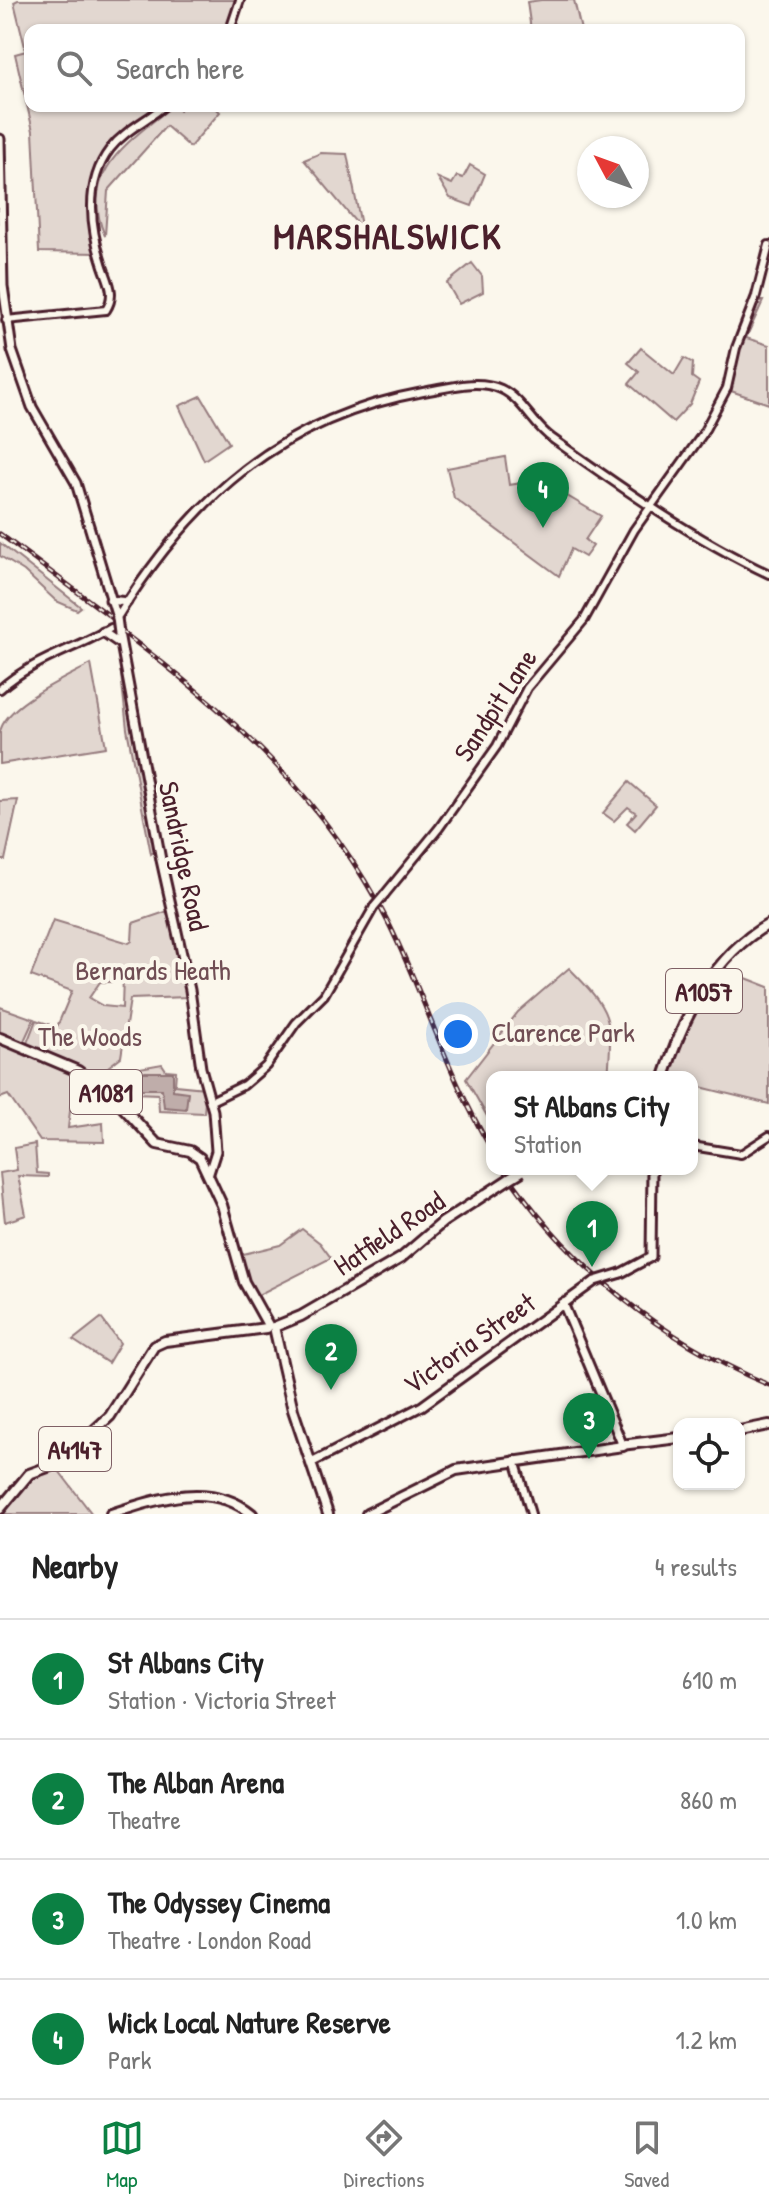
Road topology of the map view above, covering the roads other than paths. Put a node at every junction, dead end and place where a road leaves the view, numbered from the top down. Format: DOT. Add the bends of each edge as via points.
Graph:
graph roads {
  1 [pos="240,0"];
  2 [pos="232,24"];
  3 [pos="156,112"];
  4 [pos="0,139"];
  5 [pos="769,245"];
  6 [pos="6,320"];
  7 [pos="650,505"];
  8 [pos="769,574"];
  9 [pos="110,600"];
  10 [pos="127,602"];
  11 [pos="117,617"];
  12 [pos="110,630"];
  13 [pos="122,649"];
  14 [pos="0,689"];
  15 [pos="769,924"];
  16 [pos="0,1038"];
  17 [pos="666,1071"];
  18 [pos="211,1101"];
  19 [pos="769,1136"];
  20 [pos="698,1147"];
  21 [pos="200,1158"];
  22 [pos="214,1158"];
  23 [pos="209,1173"];
  24 [pos="516,1175"];
  25 [pos="652,1175"];
  26 [pos="563,1303"];
  27 [pos="270,1328"];
  28 [pos="768,1429"];
  29 [pos="745,1430"];
  30 [pos="673,1439"];
  31 [pos="623,1446"];
  32 [pos="515,1460"];
  33 [pos="311,1463"];
  34 [pos="0,1509"];
  35 [pos="111,1514"];
  36 [pos="252,1514"];
  37 [pos="328,1514"];
  38 [pos="367,1514"];
  39 [pos="531,1514"];
  1 -- 2 [label="street"];
  3 -- 6 [label="street" via="116,143 94,182 92,213 111,288 106,310"];
  4 -- 6 [label="main road, Sandridge Road"];
  5 -- 7 [label="street, Sandpit Lane" via="723,397 691,452"];
  6 -- 9 [label="main road, Sandridge Road" via="31,404 76,483"];
  7 -- 8 [label="street"];
  7 -- 10 [label="street" via="548,436 513,396 500,389 475,383 418,393 325,420 266,453 189,523"];
  7 -- 18 [label="street, Sandpit Lane, bridge" via="589,613 527,688 472,782 374,907 324,995 266,1066 244,1085"];
  9 -- 10 [label="main road"];
  9 -- 11 [label="main road, Sandridge Road"];
  10 -- 11 [label="street"];
  11 -- 12 [label="main road, Sandridge Road, bridge"];
  11 -- 12 [label="street, bridge"];
  12 -- 13 [label="main road, Sandridge Road"];
  12 -- 13 [label="main road"];
  12 -- 14 [label="street" via="29,667"];
  13 -- 18 [label="main road, Sandridge Road"];
  15 -- 17 [label="main road, A1057" via="732,950 678,1033"];
  16 -- 21 [label="main road, A1081" via="78,1071 119,1103 157,1144"];
  18 -- 22 [label="main road, Sandridge Road"];
  19 -- 20 [label="street" via="741,1154"];
  21 -- 22 [label="main road"];
  21 -- 23 [label="main road"];
  22 -- 23 [label="main road"];
  23 -- 27 [label="main road" via="244,1282"];
  24 -- 27 [label="main road, Hatfield Road, bridge" via="446,1219 401,1258 301,1316"];
  25 -- 26 [label="main road, Victoria Street, bridge" via="650,1259 595,1281"];
  26 -- 31 [label="main road"];
  26 -- 33 [label="main road, Victoria Street" via="422,1406"];
  27 -- 33 [label="main road"];
  27 -- 34 [label="main road, A4147" via="162,1342 150,1351 118,1407 59,1463 29,1474"];
  28 -- 29 [label="main road"];
  30 -- 31 [label="main road"];
  31 -- 32 [label="main road"];
  32 -- 38 [label="main road" via="454,1470"];
  32 -- 39 [label="street"];
  33 -- 37 [label="main road"];
  35 -- 36 [label="main road" via="202,1495 228,1499"];
}
